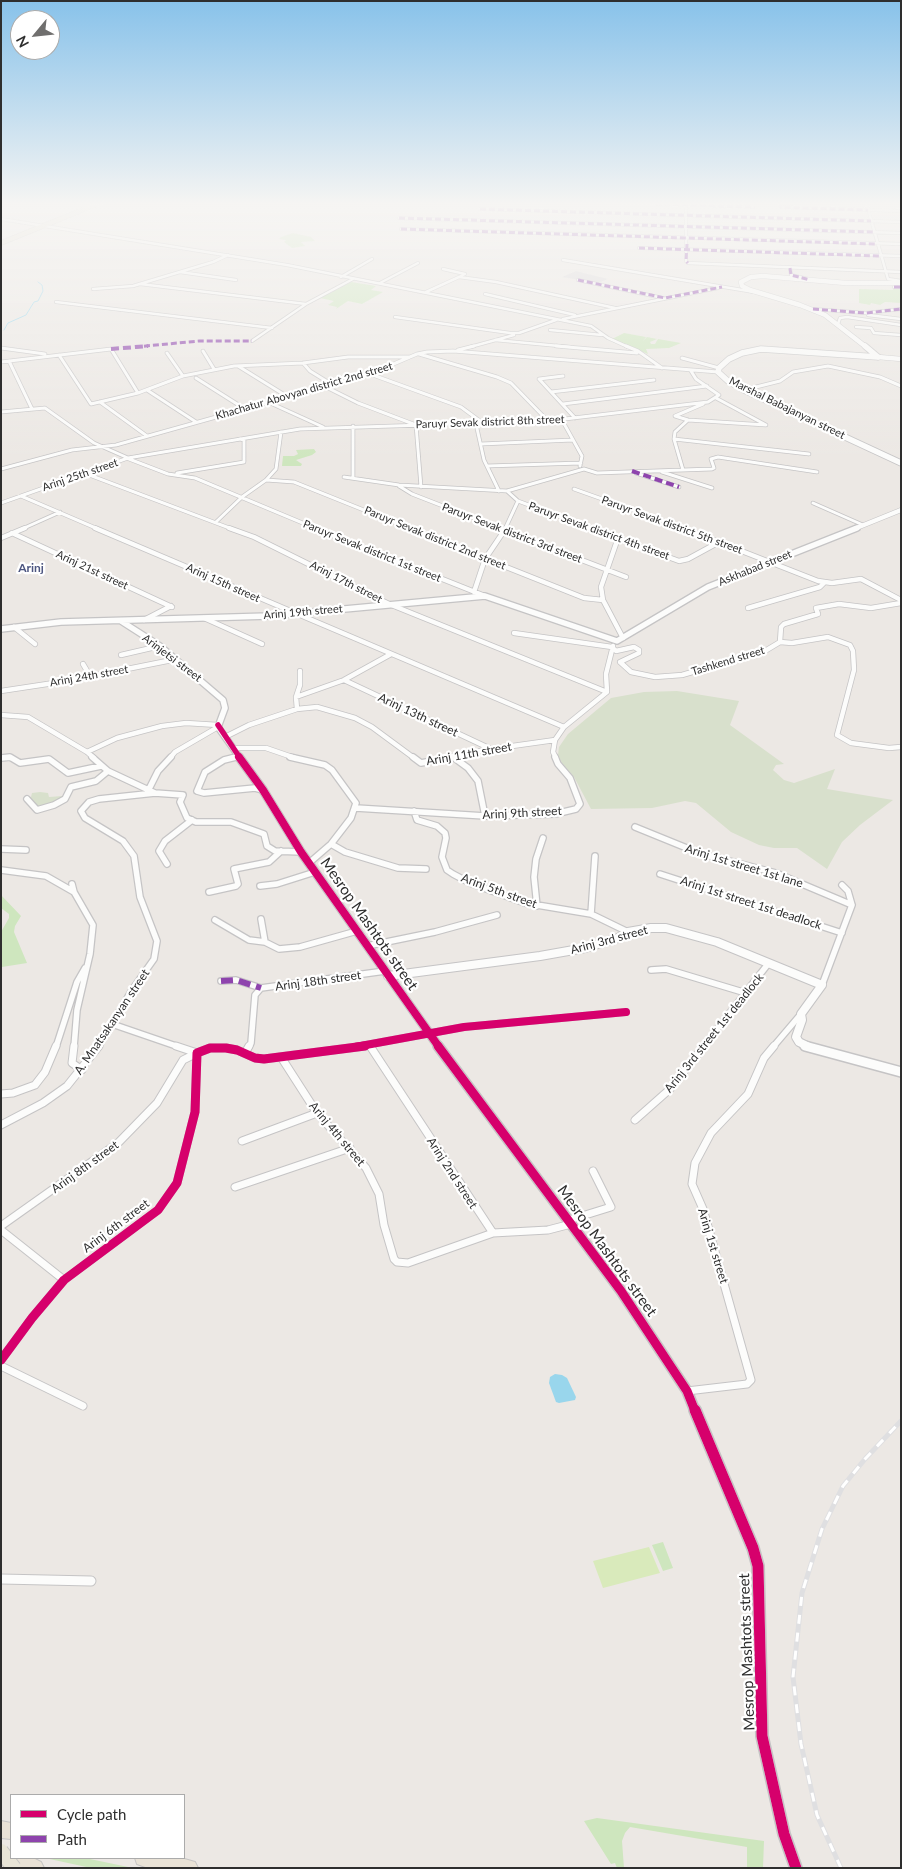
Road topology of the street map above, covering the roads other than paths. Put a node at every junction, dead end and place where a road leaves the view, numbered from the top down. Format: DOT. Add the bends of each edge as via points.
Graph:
graph roads {
  1 [pos="183,289"];
  2 [pos="334,289"];
  3 [pos="410,289"];
  4 [pos="432,289"];
  5 [pos="529,289"];
  6 [pos="623,289"];
  7 [pos="710,289"];
  8 [pos="737,289"];
  9 [pos="748,289"];
  10 [pos="426,292"];
  11 [pos="756,292"];
  12 [pos="485,294"];
  13 [pos="665,298"];
  14 [pos="56,302"];
  15 [pos="306,304"];
  16 [pos="615,308"];
  17 [pos="901,309"];
  18 [pos="815,310"];
  19 [pos="577,316"];
  20 [pos="395,317"];
  21 [pos="901,319"];
  22 [pos="558,320"];
  23 [pos="838,324"];
  24 [pos="901,325"];
  25 [pos="856,327"];
  26 [pos="272,328"];
  27 [pos="550,330"];
  28 [pos="519,333"];
  29 [pos="604,335"];
  30 [pos="901,335"];
  31 [pos="495,340"];
  32 [pos="252,341"];
  33 [pos="1,348"];
  34 [pos="203,351"];
  35 [pos="453,351"];
  36 [pos="167,353"];
  37 [pos="417,354"];
  38 [pos="640,354"];
  39 [pos="57,356"];
  40 [pos="410,357"];
  41 [pos="878,357"];
  42 [pos="682,358"];
  43 [pos="901,359"];
  44 [pos="9,361"];
  45 [pos="1,362"];
  46 [pos="303,363"];
  47 [pos="238,366"];
  48 [pos="214,369"];
  49 [pos="664,369"];
  50 [pos="719,370"];
  51 [pos="691,371"];
  52 [pos="370,374"];
  53 [pos="183,376"];
  54 [pos="564,376"];
  55 [pos="196,378"];
  56 [pos="654,380"];
  57 [pos="332,384"];
  58 [pos="324,386"];
  59 [pos="707,386"];
  60 [pos="901,386"];
  61 [pos="147,390"];
  62 [pos="744,390"];
  63 [pos="551,392"];
  64 [pos="138,394"];
  65 [pos="288,396"];
  66 [pos="716,398"];
  67 [pos="100,402"];
  68 [pos="268,402"];
  69 [pos="708,402"];
  70 [pos="563,404"];
  71 [pos="32,409"];
  72 [pos="245,409"];
  73 [pos="1,412"];
  74 [pos="575,418"];
  75 [pos="562,420"];
  76 [pos="688,420"];
  77 [pos="548,421"];
  78 [pos="196,422"];
  79 [pos="476,424"];
  80 [pos="484,424"];
  81 [pos="416,425"];
  82 [pos="353,426"];
  83 [pos="324,428"];
  84 [pos="281,432"];
  85 [pos="147,436"];
  86 [pos="240,439"];
  87 [pos="674,439"];
  88 [pos="573,440"];
  89 [pos="481,444"];
  90 [pos="99,445"];
  91 [pos="809,454"];
  92 [pos="128,458"];
  93 [pos="581,463"];
  94 [pos="1,464"];
  95 [pos="901,464"];
  96 [pos="487,466"];
  97 [pos="8,467"];
  98 [pos="1,469"];
  99 [pos="657,470"];
  100 [pos="683,470"];
  101 [pos="579,471"];
  102 [pos="632,471"];
  103 [pos="817,472"];
  104 [pos="84,473"];
  105 [pos="172,474"];
  106 [pos="344,477"];
  107 [pos="353,478"];
  108 [pos="266,480"];
  109 [pos="399,485"];
  110 [pos="421,487"];
  111 [pos="679,487"];
  112 [pos="712,488"];
  113 [pos="574,489"];
  114 [pos="499,491"];
  115 [pos="507,491"];
  116 [pos="21,496"];
  117 [pos="242,497"];
  118 [pos="518,501"];
  119 [pos="1,503"];
  120 [pos="813,503"];
  121 [pos="901,510"];
  122 [pos="60,512"];
  123 [pos="216,522"];
  124 [pos="863,525"];
  125 [pos="505,529"];
  126 [pos="12,533"];
  127 [pos="1,538"];
  128 [pos="618,538"];
  129 [pos="721,541"];
  130 [pos="485,559"];
  131 [pos="771,561"];
  132 [pos="608,570"];
  133 [pos="626,577"];
  134 [pos="824,583"];
  135 [pos="474,592"];
  136 [pos="485,596"];
  137 [pos="603,600"];
  138 [pos="901,602"];
  139 [pos="389,604"];
  140 [pos="748,608"];
  141 [pos="294,614"];
  142 [pos="204,618"];
  143 [pos="121,621"];
  144 [pos="142,621"];
  145 [pos="14,627"];
  146 [pos="1,629"];
  147 [pos="514,633"];
  148 [pos="620,640"];
  149 [pos="780,642"];
  150 [pos="35,644"];
  151 [pos="262,644"];
  152 [pos="160,646"];
  153 [pos="612,647"];
  154 [pos="391,654"];
  155 [pos="121,655"];
  156 [pos="177,659"];
  157 [pos="83,664"];
  158 [pos="300,671"];
  159 [pos="90,676"];
  160 [pos="344,680"];
  161 [pos="1,691"];
  162 [pos="607,692"];
  163 [pos="296,697"];
  164 [pos="298,709"];
  165 [pos="1,715"];
  166 [pos="218,726"];
  167 [pos="564,727"];
  168 [pos="225,737"];
  169 [pos="555,740"];
  170 [pos="901,747"];
  171 [pos="233,748"];
  172 [pos="491,749"];
  173 [pos="88,752"];
  174 [pos="239,756"];
  175 [pos="452,757"];
  176 [pos="1,758"];
  177 [pos="101,766"];
  178 [pos="108,771"];
  179 [pos="149,789"];
  180 [pos="263,790"];
  181 [pos="155,793"];
  182 [pos="27,799"];
  183 [pos="356,808"];
  184 [pos="414,812"];
  185 [pos="485,816"];
  186 [pos="192,820"];
  187 [pos="635,827"];
  188 [pos="544,838"];
  189 [pos="331,844"];
  190 [pos="1,849"];
  191 [pos="26,850"];
  192 [pos="281,852"];
  193 [pos="301,852"];
  194 [pos="595,856"];
  195 [pos="309,863"];
  196 [pos="167,864"];
  197 [pos="426,869"];
  198 [pos="1,870"];
  199 [pos="315,872"];
  200 [pos="660,874"];
  201 [pos="72,884"];
  202 [pos="260,886"];
  203 [pos="842,886"];
  204 [pos="74,892"];
  205 [pos="209,892"];
  206 [pos="852,904"];
  207 [pos="537,906"];
  208 [pos="591,914"];
  209 [pos="497,915"];
  210 [pos="261,919"];
  211 [pos="215,920"];
  212 [pos="357,931"];
  213 [pos="628,932"];
  214 [pos="842,932"];
  215 [pos="265,942"];
  216 [pos="367,946"];
  217 [pos="768,964"];
  218 [pos="86,967"];
  219 [pos="651,970"];
  220 [pos="387,974"];
  221 [pos="222,981"];
  222 [pos="822,985"];
  223 [pos="261,988"];
  224 [pos="746,993"];
  225 [pos="626,1012"];
  226 [pos="801,1014"];
  227 [pos="112,1024"];
  228 [pos="430,1035"];
  229 [pos="370,1045"];
  230 [pos="197,1053"];
  231 [pos="245,1054"];
  232 [pos="281,1057"];
  233 [pos="82,1070"];
  234 [pos="901,1072"];
  235 [pos="1,1094"];
  236 [pos="317,1113"];
  237 [pos="635,1120"];
  238 [pos="1,1125"];
  239 [pos="242,1141"];
  240 [pos="350,1148"];
  241 [pos="593,1171"];
  242 [pos="235,1187"];
  243 [pos="570,1222"];
  244 [pos="1,1228"];
  245 [pos="493,1233"];
  246 [pos="64,1280"];
  247 [pos="1,1360"];
  248 [pos="1,1366"];
  249 [pos="687,1391"];
  250 [pos="83,1406"];
  251 [pos="1,1579"];
  252 [pos="91,1581"];
  253 [pos="1,1851"];
  254 [pos="148,1859"];
  255 [pos="1,1860"];
  256 [pos="14,1868"];
  257 [pos="35,1868"];
  258 [pos="189,1868"];
  259 [pos="796,1868"];
  1 -- 15 [label="street"];
  2 -- 15 [label="street"];
  3 -- 10 [label="street"];
  4 -- 10 [label="street"];
  5 -- 16 [label="street"];
  6 -- 13 [label="street"];
  7 -- 13 [label="street"];
  8 -- 11 [label="street"];
  9 -- 11 [label="main road"];
  10 -- 22 [label="street"];
  11 -- 18 [label="main road"];
  12 -- 19 [label="street"];
  13 -- 16 [label="street"];
  14 -- 26 [label="street"];
  15 -- 26 [label="street"];
  16 -- 19 [label="street"];
  17 -- 18 [label="street" via="866,313"];
  18 -- 21 [label="street"];
  18 -- 23 [label="main road"];
  19 -- 22 [label="street"];
  20 -- 28 [label="street"];
  22 -- 28 [label="street"];
  22 -- 29 [label="street" via="591,326"];
  23 -- 24 [label="street" via="840,318 851,317"];
  23 -- 41 [label="main road"];
  25 -- 30 [label="street" via="872,328 874,333"];
  26 -- 32 [label="street"];
  27 -- 29 [label="street"];
  28 -- 31 [label="street"];
  29 -- 38 [label="street"];
  31 -- 35 [label="street"];
  31 -- 38 [label="street"];
  33 -- 39 [label="street"];
  34 -- 48 [label="street"];
  35 -- 37 [label="street, Khachatur Abovyan district 2nd street"];
  35 -- 49 [label="street, Khachatur Abovyan district 2nd street"];
  36 -- 53 [label="street"];
  37 -- 40 [label="street, Khachatur Abovyan district 2nd street"];
  37 -- 77 [label="street" via="511,384"];
  38 -- 49 [label="street"];
  39 -- 44 [label="street"];
  39 -- 64 [label="street" via="111,349"];
  39 -- 67 [label="street" via="88,402"];
  40 -- 46 [label="street" via="348,357"];
  40 -- 52 [label="street, Khachatur Abovyan district 2nd street"];
  41 -- 43 [label="street"];
  41 -- 50 [label="main road, Marshal Babajanyan street" via="762,349 736,355"];
  42 -- 50 [label="street"];
  44 -- 45 [label="street"];
  44 -- 71 [label="street"];
  46 -- 47 [label="street"];
  46 -- 57 [label="street" via="310,372"];
  47 -- 48 [label="street"];
  47 -- 65 [label="street"];
  48 -- 53 [label="street"];
  49 -- 51 [label="street, Khachatur Abovyan district 2nd street"];
  50 -- 51 [label="street, Khachatur Abovyan district 2nd street"];
  50 -- 62 [label="main road, Marshal Babajanyan street" via="728,381"];
  51 -- 59 [label="street"];
  52 -- 57 [label="street, Khachatur Abovyan district 2nd street"];
  52 -- 80 [label="street" via="461,407"];
  53 -- 61 [label="street"];
  54 -- 63 [label="street" via="539,379"];
  55 -- 72 [label="street"];
  56 -- 63 [label="street"];
  57 -- 58 [label="street, Khachatur Abovyan district 2nd street"];
  58 -- 65 [label="street, Khachatur Abovyan district 2nd street"];
  58 -- 81 [label="street"];
  59 -- 66 [label="street" via="718,394"];
  59 -- 70 [label="street"];
  60 -- 62 [label="street" via="880,377 826,366 791,372 780,381"];
  61 -- 64 [label="street"];
  61 -- 78 [label="street"];
  62 -- 95 [label="main road, Marshal Babajanyan street"];
  63 -- 70 [label="street"];
  64 -- 67 [label="street"];
  65 -- 68 [label="street, Khachatur Abovyan district 2nd street"];
  66 -- 69 [label="street, Paruyr Sevak district 8th street"];
  66 -- 76 [label="street" via="766,426"];
  67 -- 85 [label="street"];
  68 -- 72 [label="street, Khachatur Abovyan district 2nd street"];
  68 -- 83 [label="street"];
  69 -- 74 [label="street, Paruyr Sevak district 8th street"];
  69 -- 76 [label="street" via="675,416"];
  70 -- 74 [label="street"];
  71 -- 73 [label="street"];
  71 -- 90 [label="street, Arinj 25th street" via="45,408"];
  72 -- 78 [label="street, Khachatur Abovyan district 2nd street"];
  74 -- 75 [label="street, Paruyr Sevak district 8th street"];
  75 -- 77 [label="street, Paruyr Sevak district 8th street"];
  75 -- 88 [label="street"];
  76 -- 87 [label="street" via="675,432"];
  77 -- 80 [label="street, Paruyr Sevak district 8th street"];
  78 -- 85 [label="street, Khachatur Abovyan district 2nd street"];
  79 -- 80 [label="street, Paruyr Sevak district 8th street"];
  79 -- 81 [label="street, Paruyr Sevak district 8th street"];
  79 -- 89 [label="street"];
  81 -- 82 [label="street, Paruyr Sevak district 8th street"];
  81 -- 110 [label="street"];
  82 -- 83 [label="street, Paruyr Sevak district 8th street"];
  82 -- 107 [label="street"];
  83 -- 84 [label="street, Paruyr Sevak district 8th street"];
  84 -- 86 [label="street, Paruyr Sevak district 8th street"];
  84 -- 108 [label="street" via="276,469"];
  85 -- 90 [label="street, Khachatur Abovyan district 2nd street"];
  86 -- 92 [label="street"];
  86 -- 105 [label="street" via="244,440 244,462"];
  87 -- 91 [label="street"];
  87 -- 100 [label="street"];
  88 -- 89 [label="street"];
  88 -- 93 [label="street" via="582,456"];
  89 -- 96 [label="street"];
  90 -- 92 [label="street, Arinj 25th street"];
  90 -- 97 [label="street, Khachatur Abovyan district 2nd street"];
  92 -- 104 [label="street, Arinj 25th street"];
  92 -- 105 [label="street, Paruyr Sevak district 1st street"];
  93 -- 96 [label="street"];
  93 -- 101 [label="street"];
  94 -- 97 [label="street"];
  96 -- 114 [label="street"];
  97 -- 98 [label="street, Khachatur Abovyan district 2nd street"];
  99 -- 100 [label="street"];
  99 -- 102 [label="street"];
  99 -- 112 [label="street"];
  100 -- 103 [label="street" via="712,469 711,459 718,457"];
  101 -- 102 [label="street"];
  101 -- 115 [label="street"];
  102 -- 111 [label="street"];
  104 -- 116 [label="street, Arinj 25th street"];
  104 -- 123 [label="street, Arinj 17th street"];
  105 -- 117 [label="street, Paruyr Sevak district 1st street" via="195,478"];
  106 -- 107 [label="street"];
  107 -- 109 [label="street"];
  108 -- 117 [label="street"];
  108 -- 130 [label="street, Paruyr Sevak district 2nd street" via="294,482"];
  109 -- 110 [label="street"];
  109 -- 125 [label="street, Paruyr Sevak district 3rd street" via="412,494"];
  110 -- 114 [label="street"];
  113 -- 129 [label="street, Paruyr Sevak district 5th street"];
  114 -- 115 [label="street"];
  115 -- 118 [label="street"];
  116 -- 119 [label="street, Arinj 25th street"];
  116 -- 122 [label="street, Arinj 15th street"];
  117 -- 123 [label="street"];
  117 -- 135 [label="street, Paruyr Sevak district 1st street"];
  118 -- 125 [label="street"];
  118 -- 128 [label="street, Paruyr Sevak district 4th street"];
  120 -- 124 [label="street"];
  121 -- 124 [label="street, Askhabad street"];
  122 -- 126 [label="street"];
  122 -- 141 [label="street, Arinj 15th street"];
  123 -- 139 [label="street, Arinj 17th street" via="276,547"];
  124 -- 131 [label="street, Askhabad street"];
  125 -- 130 [label="street"];
  125 -- 132 [label="street, Paruyr Sevak district 3rd street"];
  126 -- 127 [label="street"];
  126 -- 144 [label="street, Arinj 21st street" via="172,607"];
  128 -- 129 [label="street, Paruyr Sevak district 4th street" via="679,561"];
  128 -- 132 [label="street"];
  129 -- 131 [label="street, Paruyr Sevak district 5th street"];
  130 -- 135 [label="street"];
  130 -- 137 [label="street, Paruyr Sevak district 2nd street" via="584,598"];
  131 -- 134 [label="street, Paruyr Sevak district 5th street"];
  131 -- 148 [label="street, Askhabad street" via="700,592"];
  132 -- 133 [label="street, Paruyr Sevak district 3rd street"];
  132 -- 137 [label="street" via="601,587"];
  134 -- 138 [label="street" via="861,579"];
  134 -- 140 [label="street" via="820,587"];
  135 -- 136 [label="street, Paruyr Sevak district 1st street"];
  136 -- 139 [label="street, Arinj 19th street"];
  136 -- 148 [label="street, Paruyr Sevak district 1st street"];
  137 -- 148 [label="street"];
  138 -- 149 [label="street, Tashkend street" via="871,608 839,604 816,608 818,614 784,624"];
  139 -- 141 [label="street, Arinj 19th street"];
  139 -- 162 [label="street, Arinj 17th street"];
  141 -- 142 [label="street, Arinj 19th street"];
  141 -- 154 [label="street, Arinj 15th street"];
  142 -- 144 [label="street, Arinj 19th street"];
  142 -- 151 [label="street"];
  143 -- 144 [label="street, Arinj 19th street"];
  143 -- 145 [label="street"];
  143 -- 152 [label="street, Arinjetsi street"];
  145 -- 146 [label="street"];
  145 -- 150 [label="street"];
  147 -- 153 [label="street"];
  148 -- 153 [label="street"];
  149 -- 153 [label="street, Tashkend street" via="765,651 682,676 655,677 631,672 620,664 639,650 628,647 616,651"];
  149 -- 170 [label="street" via="828,637 850,645 854,670 838,735 851,743"];
  152 -- 155 [label="street"];
  152 -- 156 [label="street, Arinjetsi street"];
  153 -- 162 [label="street" via="606,674"];
  154 -- 160 [label="street"];
  154 -- 167 [label="street, Arinj 15th street"];
  156 -- 159 [label="street, Arinj 24th street"];
  156 -- 166 [label="street, Arinjetsi street" via="223,700 225,708"];
  157 -- 159 [label="street"];
  158 -- 163 [label="street"];
  159 -- 161 [label="street, Arinj 24th street"];
  160 -- 163 [label="street"];
  160 -- 172 [label="street, Arinj 13th street"];
  162 -- 167 [label="street"];
  163 -- 164 [label="street"];
  164 -- 168 [label="street, Arinj 11th street" via="249,725"];
  164 -- 175 [label="street, Arinj 11th street" via="317,706 355,718 421,763"];
  165 -- 173 [label="street" via="28,718"];
  166 -- 168 [label="street, Mesrop Mashtots street"];
  166 -- 173 [label="street" via="186,723 162,726 117,738"];
  166 -- 179 [label="street" via="175,752 158,771"];
  167 -- 169 [label="street"];
  168 -- 171 [label="street, Mesrop Mashtots street"];
  169 -- 172 [label="street, Arinj 11th street"];
  169 -- 185 [label="street, Arinj 9th street" via="553,752 570,778 580,804 576,809 555,814"];
  171 -- 174 [label="street, Mesrop Mashtots street"];
  171 -- 183 [label="street" via="266,748 325,766 332,770 356,803"];
  172 -- 175 [label="street, Arinj 11th street"];
  173 -- 177 [label="street"];
  174 -- 180 [label="street, Mesrop Mashtots street"];
  174 -- 180 [label="street" via="224,760 205,772 197,791"];
  175 -- 185 [label="street" via="468,768 478,781"];
  176 -- 177 [label="street" via="10,757 20,763 48,758 68,773"];
  177 -- 178 [label="street"];
  178 -- 179 [label="street"];
  178 -- 182 [label="street" via="96,781 71,787 65,799 54,805 36,810"];
  179 -- 181 [label="street"];
  180 -- 193 [label="street, Mesrop Mashtots street"];
  181 -- 186 [label="street" via="183,795 180,802 182,810"];
  181 -- 227 [label="street, A. Mnatsakanyan street" via="99,799 89,802 81,811 85,818 123,841 134,856 140,897 157,941 154,959"];
  183 -- 184 [label="street, Arinj 9th street"];
  183 -- 189 [label="street"];
  184 -- 185 [label="street, Arinj 9th street"];
  184 -- 207 [label="street, Arinj 5th street" via="417,820 441,828 446,833 442,857 447,870 470,883"];
  186 -- 192 [label="street" via="231,822 247,827 264,834 267,846"];
  186 -- 196 [label="street" via="165,841 159,851"];
  187 -- 206 [label="street, Arinj 1st street 1st lane" via="699,853 784,876"];
  188 -- 207 [label="street" via="534,876"];
  189 -- 195 [label="street"];
  189 -- 197 [label="street" via="345,852 398,868"];
  190 -- 191 [label="street"];
  192 -- 193 [label="street"];
  192 -- 205 [label="street" via="270,862 234,869 236,886"];
  193 -- 195 [label="street, Mesrop Mashtots street"];
  194 -- 208 [label="street"];
  195 -- 199 [label="street, Mesrop Mashtots street"];
  198 -- 204 [label="street" via="46,876"];
  199 -- 202 [label="street"];
  199 -- 212 [label="street, Mesrop Mashtots street"];
  200 -- 214 [label="street, Arinj 1st street 1st deadlock"];
  201 -- 204 [label="street"];
  203 -- 206 [label="street"];
  204 -- 218 [label="street" via="93,925"];
  206 -- 214 [label="street, Arinj 1st street"];
  207 -- 208 [label="street, Arinj 5th street"];
  208 -- 213 [label="street, Arinj 5th street"];
  209 -- 216 [label="street"];
  210 -- 215 [label="street"];
  211 -- 215 [label="street" via="249,940"];
  212 -- 215 [label="street" via="300,947 279,949"];
  212 -- 216 [label="street, Mesrop Mashtots street"];
  213 -- 217 [label="street, Arinj 3rd street" via="666,928 717,942"];
  213 -- 220 [label="street, Arinj 3rd street" via="585,948 540,956"];
  214 -- 222 [label="street, Arinj 1st street"];
  216 -- 220 [label="street, Mesrop Mashtots street"];
  217 -- 222 [label="street, Arinj 3rd street"];
  217 -- 224 [label="street, Arinj 3rd street 1st deadlock"];
  218 -- 233 [label="street" via="77,1010 72,1063"];
  218 -- 235 [label="street" via="80,973 45,1072 35,1085"];
  219 -- 224 [label="street" via="666,968"];
  220 -- 223 [label="street, Arinj 18th street"];
  220 -- 228 [label="street, Mesrop Mashtots street"];
  221 -- 223 [label="street" via="236,980"];
  222 -- 226 [label="street, Arinj 1st street"];
  223 -- 231 [label="street, Arinj 18th street" via="255,995 251,1043"];
  224 -- 237 [label="street, Arinj 3rd street 1st deadlock" via="670,1089"];
  225 -- 228 [label="street" via="464,1027"];
  226 -- 234 [label="street" via="796,1037 799,1042"];
  226 -- 249 [label="street, Arinj 1st street" via="764,1058 748,1094 711,1133 695,1162 692,1184 703,1209 751,1380 747,1384"];
  227 -- 230 [label="street"];
  227 -- 233 [label="street, A. Mnatsakanyan street"];
  228 -- 229 [label="street"];
  228 -- 243 [label="street, Mesrop Mashtots street"];
  229 -- 232 [label="street"];
  229 -- 245 [label="street, Arinj 2nd street"];
  230 -- 231 [label="street" via="210,1048 226,1048"];
  230 -- 244 [label="street, Arinj 8th street" via="183,1060 157,1103 118,1143"];
  230 -- 246 [label="street, Arinj 6th street" via="195,1112 177,1182 158,1210"];
  231 -- 232 [label="street" via="264,1059"];
  232 -- 236 [label="street, Arinj 4th street"];
  233 -- 238 [label="street, A. Mnatsakanyan street" via="67,1086 43,1103"];
  236 -- 239 [label="street"];
  236 -- 240 [label="street, Arinj 4th street"];
  240 -- 242 [label="street"];
  240 -- 245 [label="street, Arinj 4th street" via="366,1168 379,1194 384,1225 396,1262 408,1263"];
  241 -- 243 [label="street" via="611,1207"];
  243 -- 245 [label="street" via="548,1230"];
  243 -- 249 [label="street, Mesrop Mashtots street" via="621,1291"];
  244 -- 246 [label="street"];
  246 -- 247 [label="street, Arinj 6th street"];
  248 -- 250 [label="street"];
  249 -- 259 [label="street, Mesrop Mashtots street" via="758,1566 762,1736 784,1834"];
  251 -- 252 [label="street"];
  253 -- 256 [label="main road, bridge"];
  254 -- 258 [label="highway"];
  255 -- 257 [label="highway"];
}
